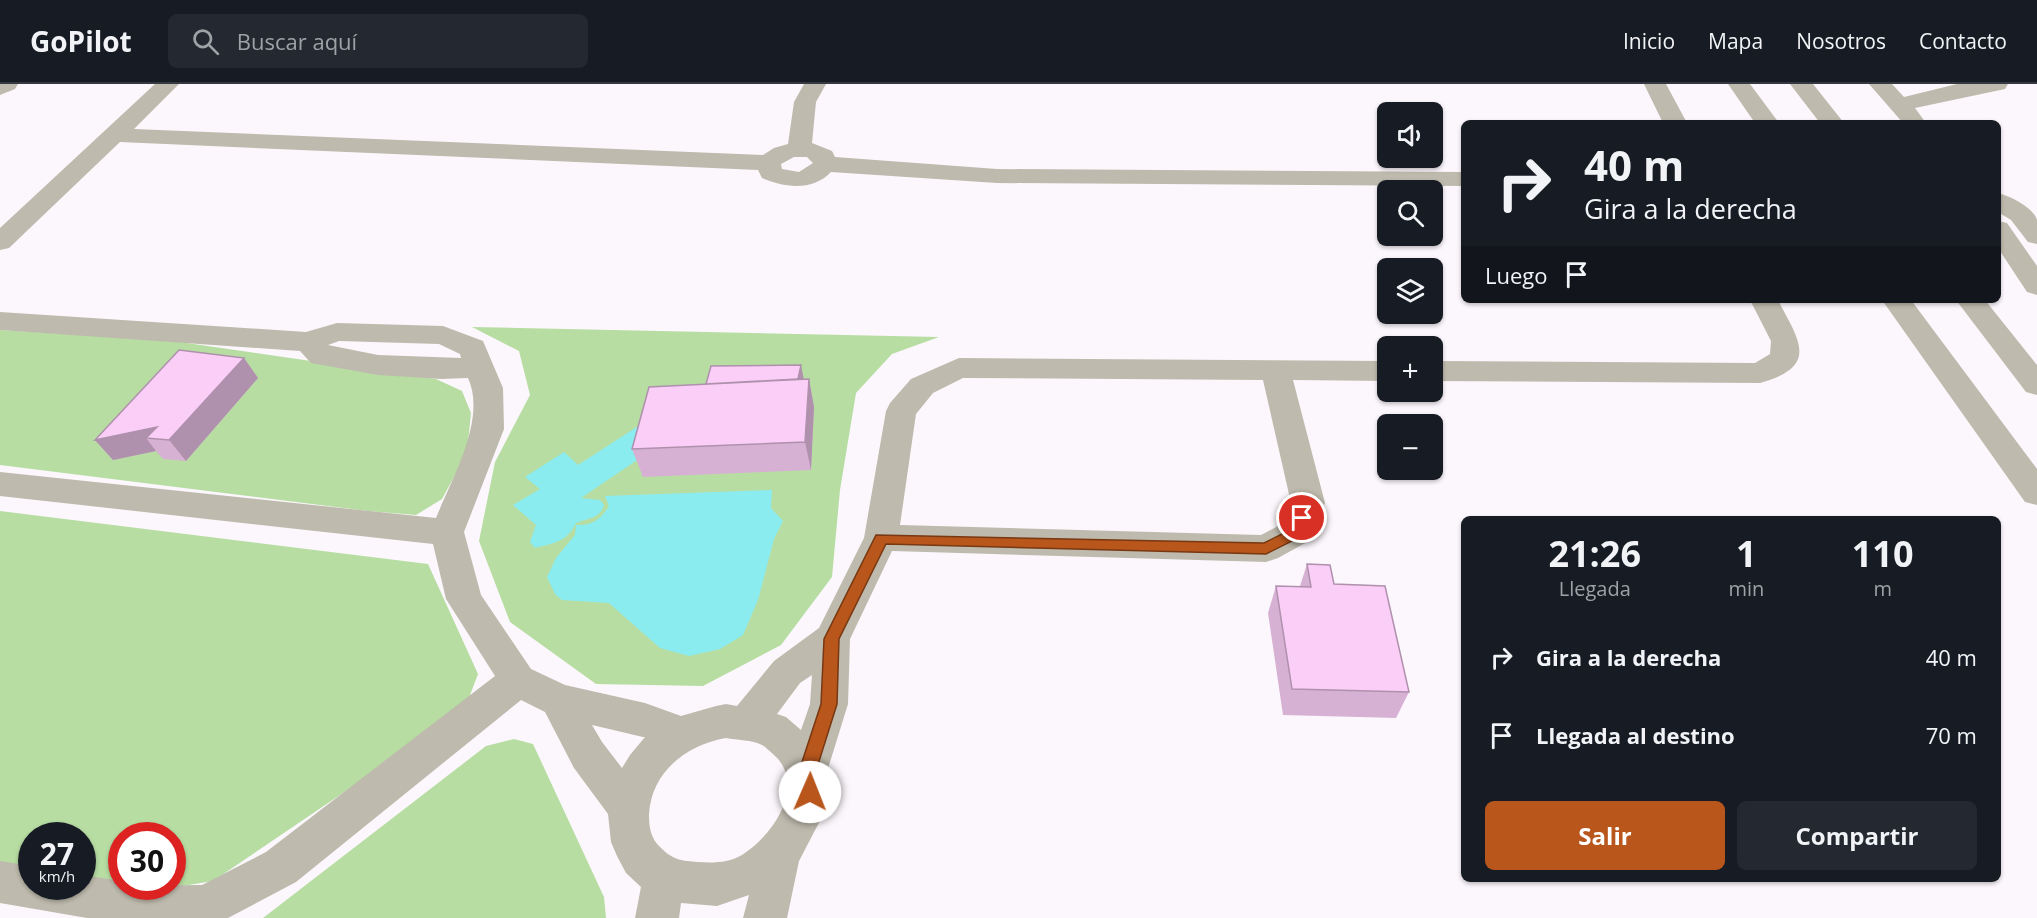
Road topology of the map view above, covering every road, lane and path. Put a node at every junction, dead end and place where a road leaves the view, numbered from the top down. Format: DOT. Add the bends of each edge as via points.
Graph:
graph roads {
  1 [pos="7,84"];
  2 [pos="168,84"];
  3 [pos="815,84"];
  4 [pos="1655,84"];
  5 [pos="1739,84"];
  6 [pos="1801,84"];
  7 [pos="1880,84"];
  8 [pos="1997,84"];
  9 [pos="0,88"];
  10 [pos="1900,105"];
  11 [pos="1673,120"];
  12 [pos="1765,120"];
  13 [pos="1830,120"];
  14 [pos="1914,120"];
  15 [pos="113,135"];
  16 [pos="799,149"];
  17 [pos="769,163"];
  18 [pos="825,164"];
  19 [pos="1461,179"];
  20 [pos="2001,204"];
  21 [pos="2013,218"];
  22 [pos="2037,236"];
  23 [pos="0,242"];
  24 [pos="2037,286"];
  25 [pos="1766,303"];
  26 [pos="1898,303"];
  27 [pos="1972,303"];
  28 [pos="0,321"];
  29 [pos="1275,370"];
  30 [pos="1377,371"];
  31 [pos="1443,371"];
  32 [pos="2037,385"];
  33 [pos="0,484"];
  34 [pos="2037,493"];
  35 [pos="447,532"];
  36 [pos="881,538"];
  37 [pos="832,639"];
  38 [pos="518,680"];
  39 [pos="558,700"];
  40 [pos="748,721"];
  41 [pos="682,734"];
  42 [pos="808,771"];
  43 [pos="628,807"];
  44 [pos="779,854"];
  45 [pos="0,882"];
  46 [pos="661,898"];
  47 [pos="765,918"];
  1 -- 9 [label="street"];
  2 -- 15 [label="street"];
  3 -- 16 [label="street" via="805,102"];
  4 -- 11 [label="street"];
  5 -- 12 [label="street"];
  6 -- 13 [label="street"];
  7 -- 10 [label="street"];
  8 -- 10 [label="street"];
  10 -- 14 [label="street"];
  15 -- 17 [label="street"];
  15 -- 23 [label="street"];
  16 -- 17 [label="street" via="775,156"];
  16 -- 18 [label="street" via="813,150 823,156"];
  17 -- 18 [label="street" via="771,173 783,179 818,174"];
  18 -- 19 [label="street" via="996,176"];
  20 -- 21 [label="street"];
  21 -- 22 [label="street"];
  21 -- 24 [label="street"];
  25 -- 31 [label="street" via="1785,341 1785,359 1760,373"];
  26 -- 34 [label="street"];
  27 -- 32 [label="street"];
  28 -- 35 [label="street" via="308,342 321,356 378,365 478,367 488,388 488,429"];
  29 -- 30 [label="street"];
  29 -- 36 [label="street" via="959,368 922,386 900,411"];
  29 -- 36 [label="street" via="1308,503 1295,533 1266,549"];
  33 -- 35 [label="street"];
  35 -- 38 [label="street" via="464,599"];
  36 -- 37 [label="street"];
  37 -- 40 [label="street" via="787,672"];
  37 -- 42 [label="street" via="829,704"];
  38 -- 39 [label="street"];
  38 -- 45 [label="street" via="281,867 205,907 143,906"];
  39 -- 41 [label="street" via="645,720"];
  39 -- 43 [label="street" via="588,755"];
  40 -- 41 [label="street" via="704,725"];
  40 -- 42 [label="street" via="775,730 796,747"];
  41 -- 43 [label="street" via="657,753 637,778"];
  42 -- 44 [label="street" via="806,814"];
  43 -- 46 [label="street" via="628,828 634,848"];
  44 -- 46 [label="street" via="759,871 736,881 711,887 686,885"];
  44 -- 47 [label="street"];
}
